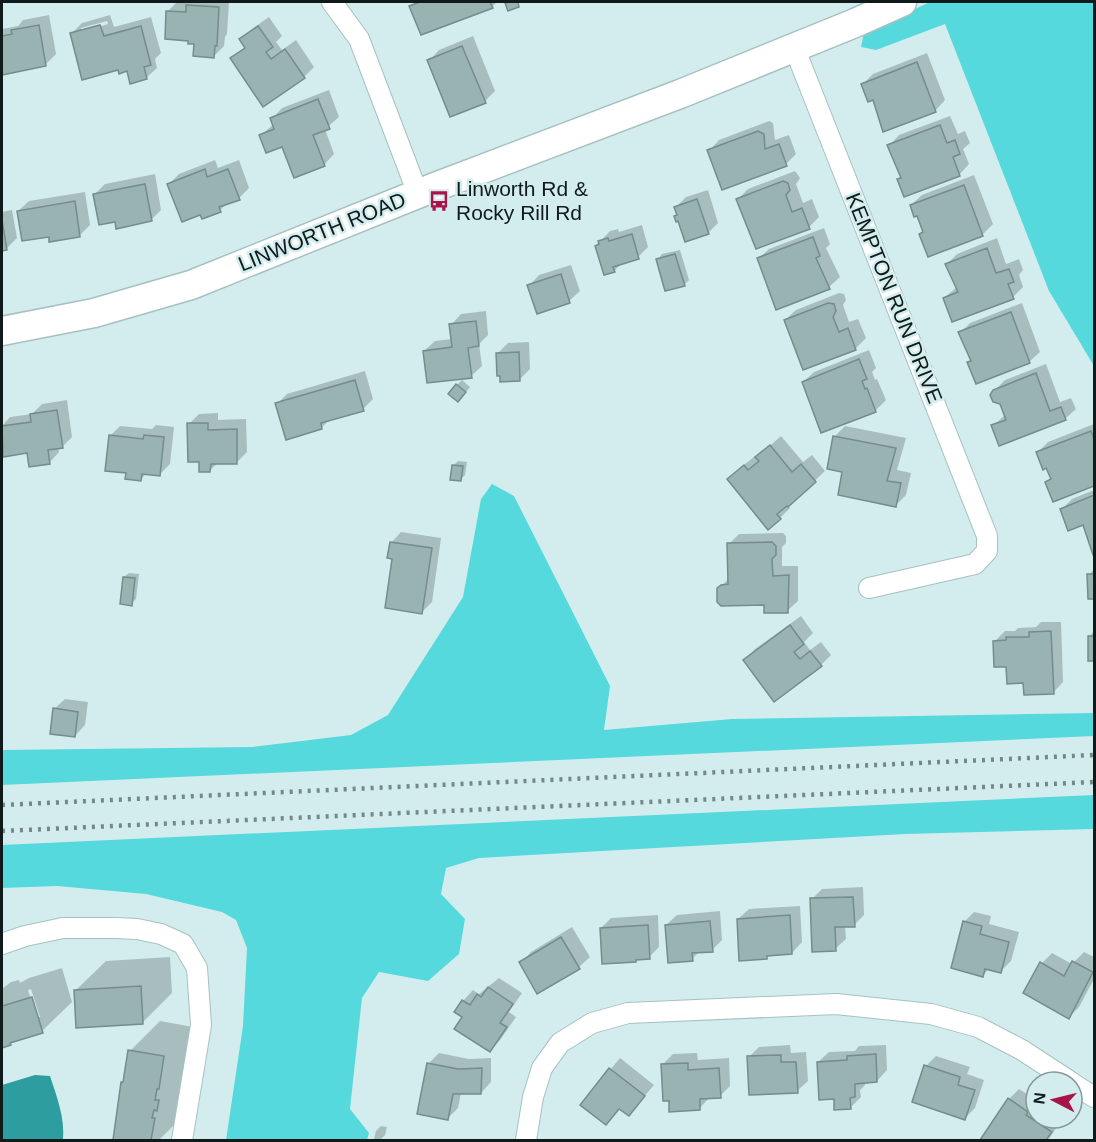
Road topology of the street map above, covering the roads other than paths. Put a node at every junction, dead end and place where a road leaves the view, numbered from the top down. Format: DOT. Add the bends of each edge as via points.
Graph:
graph roads {
  1 [pos="332,2"];
  2 [pos="902,2"];
  3 [pos="794,47"];
  4 [pos="418,194"];
  5 [pos="2,331"];
  6 [pos="869,588"];
  7 [pos="2,944"];
  8 [pos="1053,1070"];
  9 [pos="182,1140"];
  10 [pos="526,1140"];
  1 -- 4 [label="street" via="359,39"];
  2 -- 3 [label="main road, LINWORTH ROAD"];
  3 -- 4 [label="main road, LINWORTH ROAD"];
  3 -- 6 [label="street, KEMPTON RUN DRIVE" via="987,536 987,551 975,564"];
  4 -- 5 [label="main road, LINWORTH ROAD" via="191,285 94,313"];
  7 -- 9 [label="street" via="63,928 84,928 137,929 161,934 183,945 197,968 201,1025"];
  8 -- 10 [label="street" via="978,1027 931,1014 836,1004 628,1013 592,1023 560,1043 542,1068 532,1097"];
}
